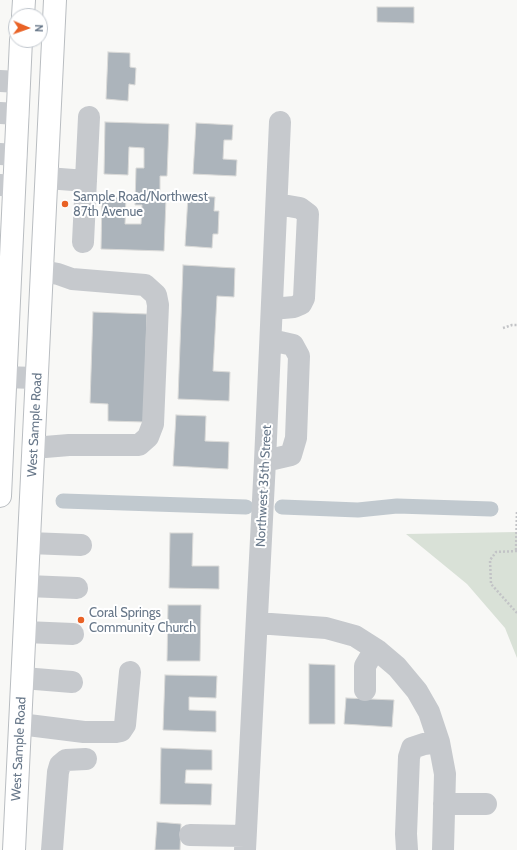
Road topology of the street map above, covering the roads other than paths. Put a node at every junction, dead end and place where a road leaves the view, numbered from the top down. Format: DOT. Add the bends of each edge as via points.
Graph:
graph roads {
  1 [pos="55,0"];
  2 [pos="20,48"];
  3 [pos="10,82"];
  4 [pos="9,114"];
  5 [pos="89,117"];
  6 [pos="280,122"];
  7 [pos="8,155"];
  8 [pos="47,178"];
  9 [pos="86,181"];
  10 [pos="7,185"];
  11 [pos="277,204"];
  12 [pos="6,228"];
  13 [pos="83,242"];
  14 [pos="5,261"];
  15 [pos="42,271"];
  16 [pos="4,301"];
  17 [pos="272,309"];
  18 [pos="4,334"];
  19 [pos="270,340"];
  20 [pos="2,377"];
  21 [pos="37,378"];
  22 [pos="33,448"];
  23 [pos="265,462"];
  24 [pos="0,496"];
  25 [pos="29,543"];
  26 [pos="81,545"];
  27 [pos="27,586"];
  28 [pos="77,588"];
  29 [pos="257,622"];
  30 [pos="25,632"];
  31 [pos="73,634"];
  32 [pos="375,649"];
  33 [pos="130,672"];
  34 [pos="22,678"];
  35 [pos="72,682"];
  36 [pos="365,690"];
  37 [pos="20,724"];
  38 [pos="439,742"];
  39 [pos="86,759"];
  40 [pos="444,804"];
  41 [pos="486,804"];
  42 [pos="190,835"];
  43 [pos="245,843"];
  44 [pos="14,850"];
  45 [pos="52,850"];
  46 [pos="407,850"];
  47 [pos="443,850"];
  1 -- 8 [label="main road, West Sample Road"];
  2 -- 3 [label="main road"];
  3 -- 4 [label="main road"];
  4 -- 7 [label="main road"];
  5 -- 9 [label="street"];
  6 -- 11 [label="street, Northwest 35th Street"];
  7 -- 10 [label="main road"];
  8 -- 9 [label="street"];
  8 -- 15 [label="main road, West Sample Road"];
  9 -- 13 [label="street"];
  10 -- 12 [label="main road"];
  11 -- 17 [label="street, Northwest 35th Street"];
  11 -- 17 [label="street" via="300,208 308,214 304,298 301,304 294,307"];
  12 -- 14 [label="main road"];
  14 -- 16 [label="main road"];
  15 -- 21 [label="main road, West Sample Road"];
  15 -- 22 [label="street" via="72,279 145,285 156,295 158,305 153,424 148,437 139,445"];
  16 -- 18 [label="main road"];
  17 -- 19 [label="street, Northwest 35th Street"];
  18 -- 20 [label="main road"];
  19 -- 23 [label="street, Northwest 35th Street"];
  19 -- 23 [label="street" via="293,345 299,356 296,438 291,455"];
  20 -- 21 [label="street"];
  20 -- 24 [label="main road"];
  21 -- 22 [label="main road, West Sample Road"];
  22 -- 25 [label="main road, West Sample Road"];
  23 -- 29 [label="street, Northwest 35th Street"];
  25 -- 26 [label="street"];
  25 -- 27 [label="main road, West Sample Road"];
  27 -- 28 [label="street"];
  27 -- 30 [label="main road, West Sample Road"];
  29 -- 32 [label="street" via="326,628 355,636"];
  29 -- 43 [label="street, Northwest 35th Street"];
  30 -- 31 [label="street"];
  30 -- 34 [label="main road, West Sample Road"];
  32 -- 36 [label="street" via="365,666"];
  32 -- 38 [label="street" via="397,667 417,691 429,712"];
  33 -- 37 [label="street" via="125,725 121,730 84,732"];
  34 -- 35 [label="street"];
  34 -- 37 [label="main road, West Sample Road"];
  37 -- 44 [label="main road, West Sample Road"];
  38 -- 40 [label="street" via="445,774"];
  38 -- 46 [label="street" via="412,748 409,757"];
  39 -- 45 [label="street" via="66,760 60,765"];
  40 -- 41 [label="street"];
  40 -- 47 [label="street"];
  42 -- 43 [label="street"];
}
